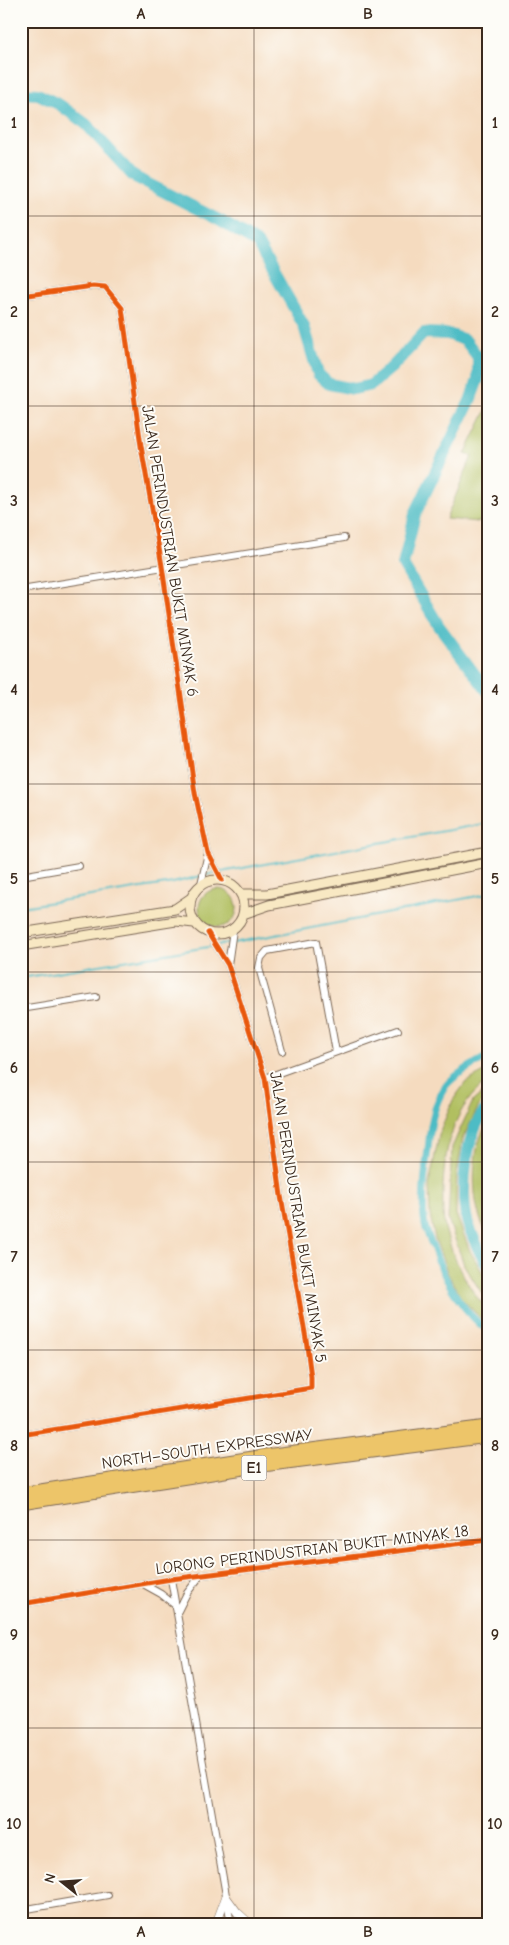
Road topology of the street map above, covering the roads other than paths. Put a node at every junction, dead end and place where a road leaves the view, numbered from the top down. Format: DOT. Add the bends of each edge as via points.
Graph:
graph roads {
  1 [pos="21,296"];
  2 [pos="344,538"];
  3 [pos="162,566"];
  4 [pos="21,590"];
  5 [pos="488,852"];
  6 [pos="208,853"];
  7 [pos="488,863"];
  8 [pos="79,866"];
  9 [pos="21,876"];
  10 [pos="221,877"];
  11 [pos="202,881"];
  12 [pos="241,894"];
  13 [pos="191,898"];
  14 [pos="244,914"];
  15 [pos="194,923"];
  16 [pos="21,933"];
  17 [pos="232,934"];
  18 [pos="210,937"];
  19 [pos="21,946"];
  20 [pos="228,965"];
  21 [pos="96,997"];
  22 [pos="21,1009"];
  23 [pos="398,1030"];
  24 [pos="282,1052"];
  25 [pos="336,1052"];
  26 [pos="265,1078"];
  27 [pos="488,1426"];
  28 [pos="21,1436"];
  29 [pos="488,1437"];
  30 [pos="21,1493"];
  31 [pos="21,1504"];
  32 [pos="488,1540"];
  33 [pos="201,1575"];
  34 [pos="171,1579"];
  35 [pos="143,1584"];
  36 [pos="21,1604"];
  37 [pos="177,1610"];
  38 [pos="108,1896"];
  39 [pos="226,1898"];
  40 [pos="21,1910"];
  41 [pos="216,1924"];
  42 [pos="231,1924"];
  43 [pos="250,1924"];
  1 -- 3 [label="street, JALAN PERINDUSTRIAN BUKIT MINYAK 6" via="93,286 104,288 122,308"];
  2 -- 3 [label="street"];
  3 -- 4 [label="street"];
  3 -- 6 [label="street, JALAN PERINDUSTRIAN BUKIT MINYAK 6" via="195,793"];
  5 -- 12 [label="main road" via="266,894"];
  6 -- 10 [label="street"];
  6 -- 11 [label="street"];
  7 -- 14 [label="main road" via="269,905"];
  8 -- 9 [label="street"];
  10 -- 11 [label="main road"];
  10 -- 12 [label="main road"];
  11 -- 13 [label="main road"];
  12 -- 14 [label="main road"];
  13 -- 15 [label="main road" via="190,915"];
  13 -- 16 [label="main road" via="175,909"];
  14 -- 17 [label="main road"];
  15 -- 18 [label="main road"];
  15 -- 19 [label="main road" via="176,921"];
  17 -- 18 [label="main road"];
  17 -- 20 [label="street"];
  18 -- 20 [label="street"];
  20 -- 26 [label="street, JALAN PERINDUSTRIAN BUKIT MINYAK 5"];
  21 -- 22 [label="street"];
  23 -- 25 [label="street"];
  24 -- 25 [label="street" via="261,980 261,958 267,950 316,942"];
  25 -- 26 [label="street"];
  26 -- 28 [label="street, JALAN PERINDUSTRIAN BUKIT MINYAK 5" via="311,1388"];
  27 -- 30 [label="highway, NORTH–SOUTH EXPRESSWAY / E1" via="265,1455"];
  29 -- 31 [label="highway, NORTH–SOUTH EXPRESSWAY / E1" via="263,1466"];
  32 -- 33 [label="street, LORONG PERINDUSTRIAN BUKIT MINYAK 18"];
  33 -- 34 [label="street, LORONG PERINDUSTRIAN BUKIT MINYAK 18"];
  33 -- 37 [label="street"];
  34 -- 35 [label="street, LORONG PERINDUSTRIAN BUKIT MINYAK 18"];
  34 -- 37 [label="street"];
  35 -- 36 [label="street, LORONG PERINDUSTRIAN BUKIT MINYAK 18"];
  35 -- 37 [label="street" via="161,1594"];
  37 -- 39 [label="street"];
  38 -- 40 [label="street"];
  39 -- 41 [label="street"];
  39 -- 42 [label="street"];
  39 -- 43 [label="street"];
}
